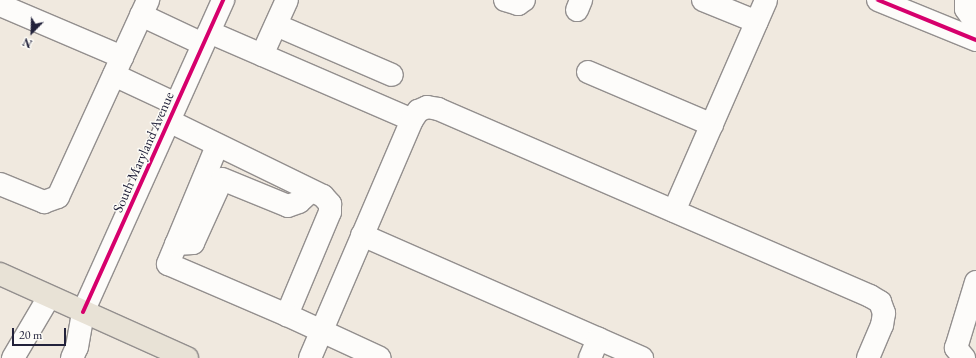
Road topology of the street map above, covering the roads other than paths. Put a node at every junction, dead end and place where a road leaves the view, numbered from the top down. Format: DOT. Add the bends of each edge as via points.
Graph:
graph roads {
  1 [pos="223,0"];
  2 [pos="287,0"];
  3 [pos="505,0"];
  4 [pos="524,0"];
  5 [pos="703,0"];
  6 [pos="766,0"];
  7 [pos="878,0"];
  8 [pos="0,5"];
  9 [pos="144,8"];
  10 [pos="757,22"];
  11 [pos="972,23"];
  12 [pos="276,25"];
  13 [pos="206,38"];
  14 [pos="262,55"];
  15 [pos="118,66"];
  16 [pos="588,72"];
  17 [pos="392,75"];
  18 [pos="173,113"];
  19 [pos="412,120"];
  20 [pos="712,125"];
  21 [pos="217,146"];
  22 [pos="0,184"];
  23 [pos="311,190"];
  24 [pos="674,211"];
  25 [pos="362,235"];
  26 [pos="176,244"];
  27 [pos="0,274"];
  28 [pos="976,282"];
  29 [pos="49,296"];
  30 [pos="83,312"];
  31 [pos="287,315"];
  32 [pos="321,332"];
  33 [pos="594,348"];
  34 [pos="9,353"];
  35 [pos="165,354"];
  36 [pos="72,358"];
  37 [pos="187,358"];
  38 [pos="310,358"];
  39 [pos="380,358"];
  40 [pos="642,358"];
  41 [pos="868,358"];
  42 [pos="964,358"];
  1 -- 13 [label="street, South Maryland Avenue"];
  2 -- 12 [label="street"];
  3 -- 4 [label="street" via="518,4"];
  5 -- 10 [label="street"];
  6 -- 10 [label="street"];
  7 -- 11 [label="street"];
  8 -- 15 [label="street"];
  9 -- 13 [label="street"];
  9 -- 15 [label="street"];
  10 -- 20 [label="street"];
  12 -- 14 [label="street"];
  12 -- 17 [label="street"];
  13 -- 14 [label="street"];
  13 -- 18 [label="street, South Maryland Avenue"];
  14 -- 19 [label="street"];
  15 -- 18 [label="street"];
  15 -- 22 [label="street" via="58,197 44,202"];
  16 -- 20 [label="street"];
  18 -- 21 [label="street"];
  18 -- 30 [label="street, South Maryland Avenue"];
  19 -- 24 [label="street" via="418,111 428,107 438,109"];
  19 -- 25 [label="street"];
  20 -- 24 [label="street"];
  21 -- 23 [label="street"];
  21 -- 26 [label="street"];
  23 -- 26 [label="street" via="298,202 288,206 222,179 194,243"];
  23 -- 31 [label="street" via="323,196 330,204 330,212"];
  24 -- 41 [label="street" via="880,302 884,313 882,325"];
  25 -- 32 [label="street"];
  25 -- 33 [label="street"];
  26 -- 31 [label="street" via="168,264"];
  27 -- 29 [label="main road"];
  28 -- 42 [label="street" via="956,348"];
  29 -- 30 [label="main road"];
  29 -- 34 [label="street"];
  30 -- 35 [label="main road"];
  30 -- 36 [label="street, South Maryland Avenue" via="77,347"];
  31 -- 32 [label="street"];
  32 -- 38 [label="street"];
  32 -- 39 [label="street"];
  33 -- 40 [label="street"];
  35 -- 37 [label="main road"];
}
